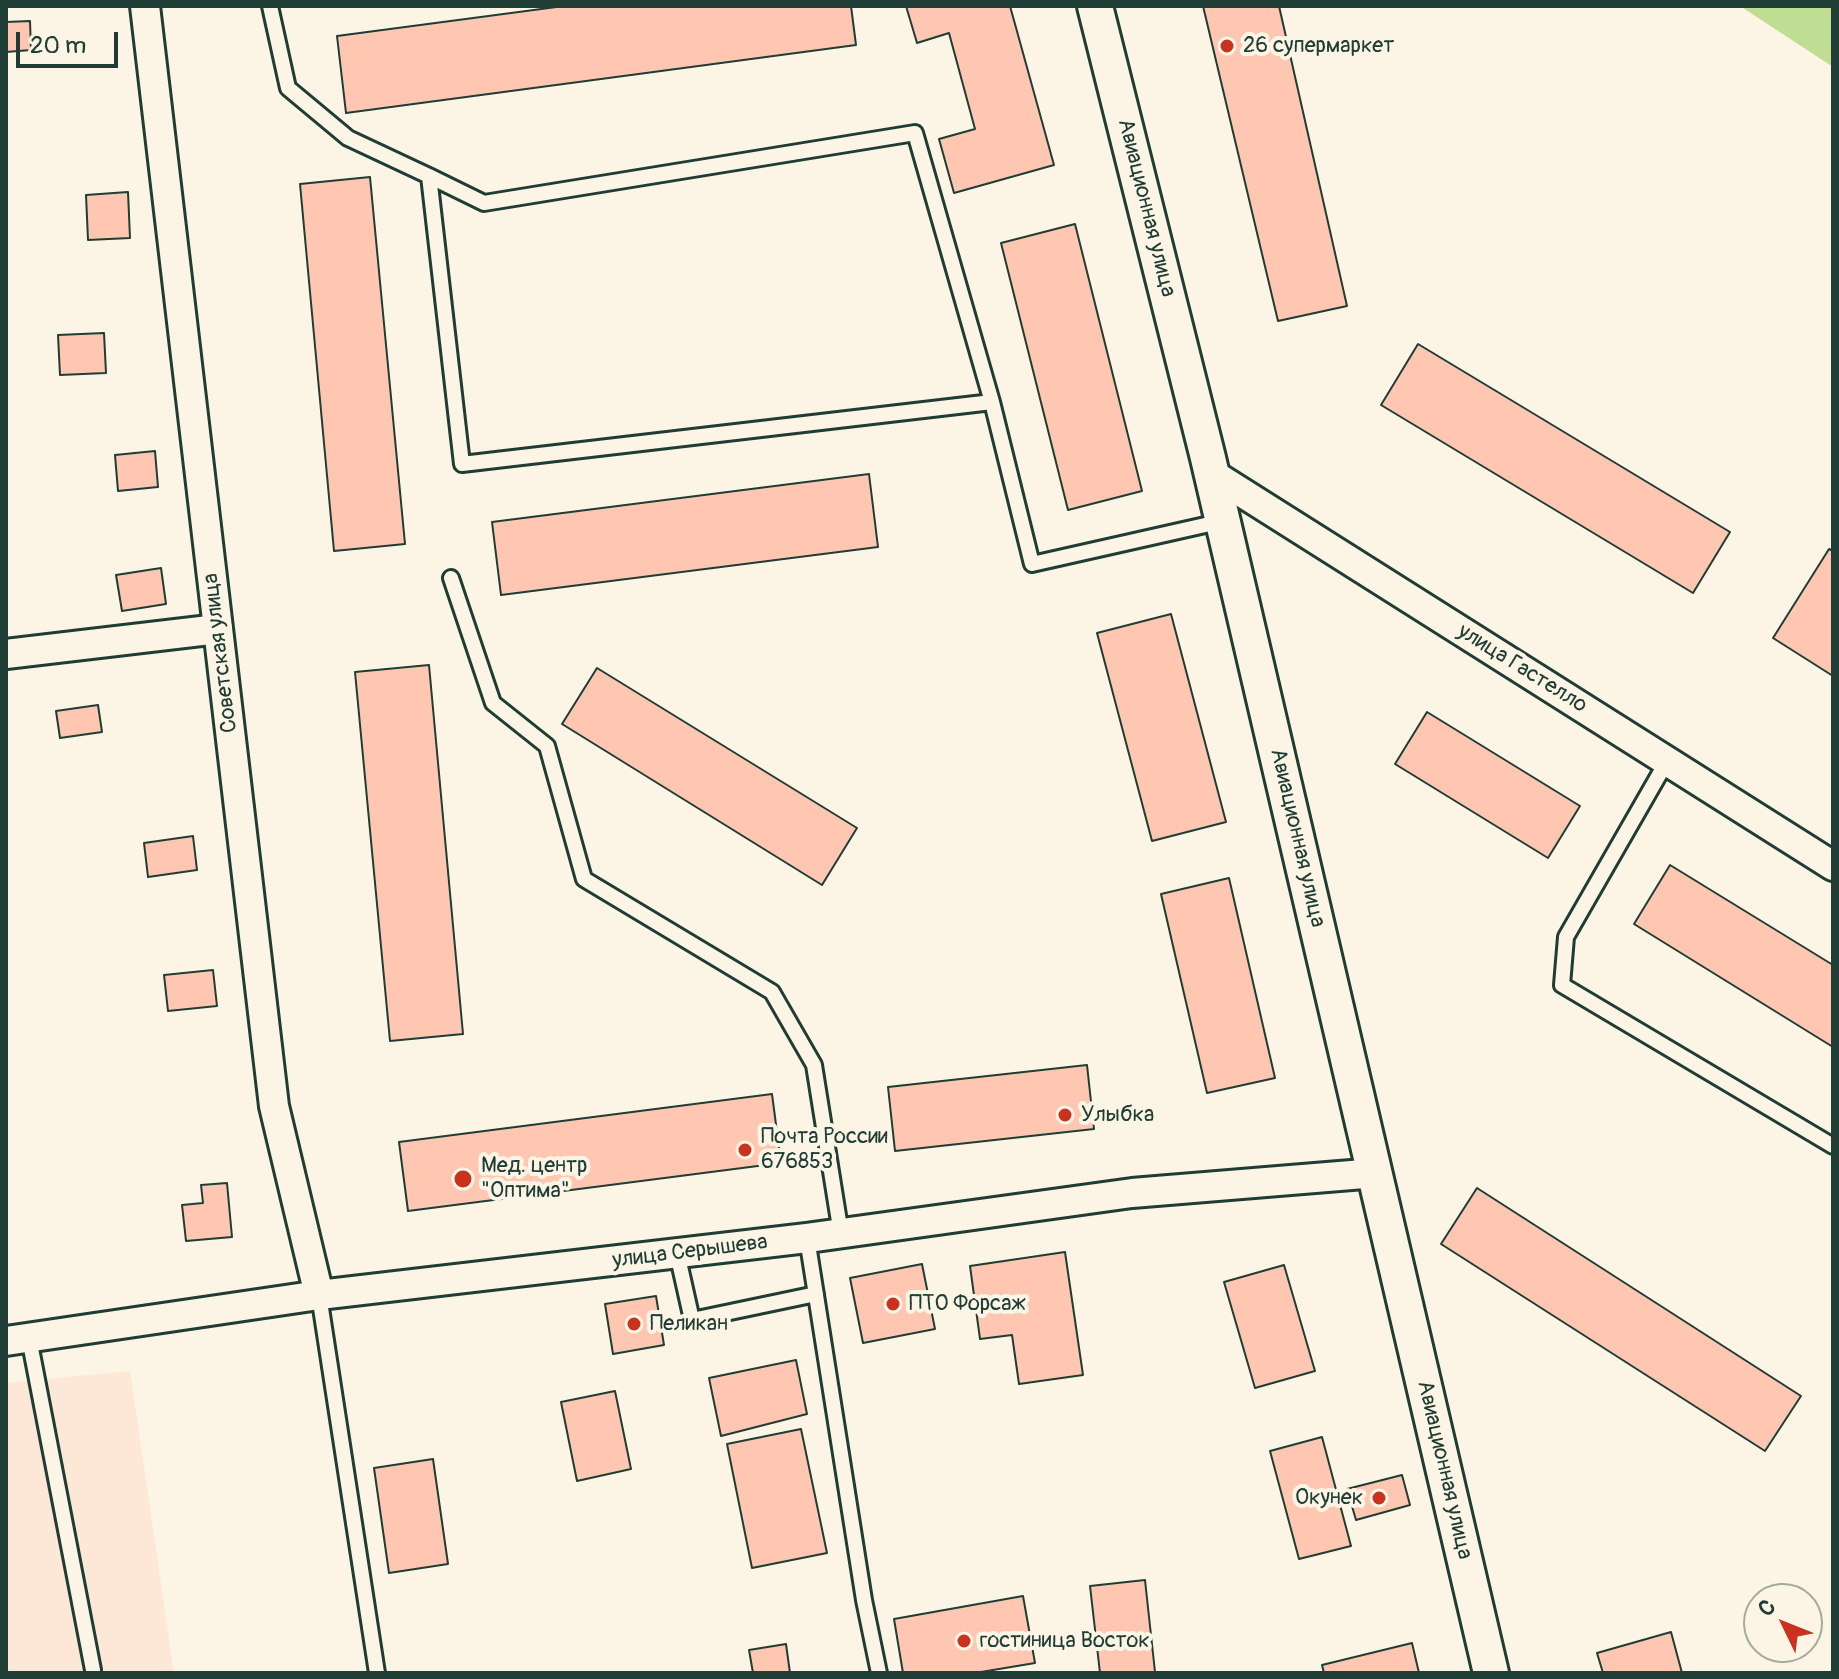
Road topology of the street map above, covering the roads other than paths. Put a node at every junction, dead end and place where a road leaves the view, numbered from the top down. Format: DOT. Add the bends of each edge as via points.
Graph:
graph roads {
  1 [pos="145,6"];
  2 [pos="270,6"];
  3 [pos="1095,6"];
  4 [pos="429,176"];
  5 [pos="992,402"];
  6 [pos="1211,473"];
  7 [pos="1223,521"];
  8 [pos="451,578"];
  9 [pos="218,629"];
  10 [pos="6,654"];
  11 [pos="1667,761"];
  12 [pos="1833,866"];
  13 [pos="1833,1146"];
  14 [pos="1376,1173"];
  15 [pos="841,1234"];
  16 [pos="807,1238"];
  17 [pos="677,1253"];
  18 [pos="816,1294"];
  19 [pos="319,1295"];
  20 [pos="18,1340"];
  21 [pos="93,1670"];
  22 [pos="377,1673"];
  23 [pos="879,1673"];
  24 [pos="1491,1673"];
  1 -- 9 [label="street, Советская улица"];
  2 -- 4 [label="lane" via="288,88 348,138"];
  3 -- 6 [label="street, Авиационная улица"];
  4 -- 5 [label="lane" via="484,203 915,133"];
  4 -- 5 [label="lane" via="462,464"];
  5 -- 7 [label="lane" via="1032,564"];
  6 -- 7 [label="street, Авиационная улица"];
  6 -- 11 [label="street, улица Гастелло"];
  7 -- 14 [label="street, Авиационная улица"];
  8 -- 15 [label="lane" via="493,703 547,746 584,879 772,992 814,1065"];
  9 -- 10 [label="street"];
  9 -- 19 [label="street, Советская улица" via="274,1106"];
  11 -- 12 [label="street, улица Гастелло"];
  11 -- 13 [label="lane" via="1566,937 1562,985"];
  14 -- 15 [label="street, улица Серышева" via="1132,1193"];
  14 -- 24 [label="street, Авиационная улица"];
  15 -- 16 [label="street, улица Серышева"];
  16 -- 17 [label="street, улица Серышева"];
  16 -- 18 [label="lane"];
  17 -- 18 [label="lane" via="692,1320"];
  17 -- 19 [label="street, улица Серышева"];
  18 -- 23 [label="lane"];
  19 -- 20 [label="street, улица Серышева"];
  19 -- 22 [label="lane"];
  20 -- 21 [label="lane"];
}
